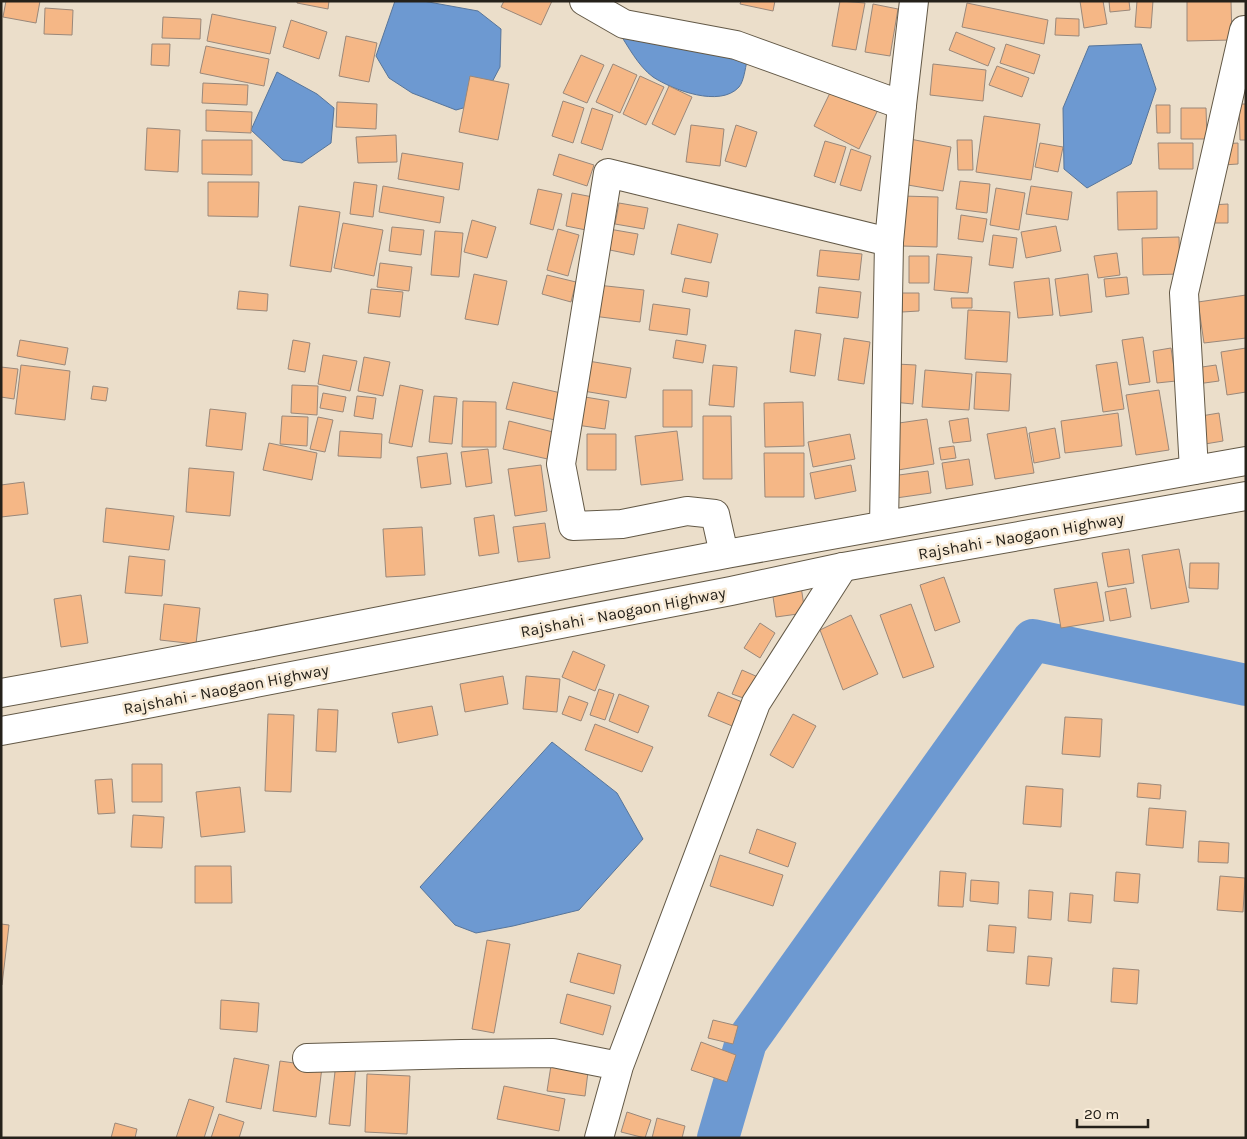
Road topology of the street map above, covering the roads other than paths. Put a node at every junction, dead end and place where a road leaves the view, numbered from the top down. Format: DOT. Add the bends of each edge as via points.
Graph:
graph roads {
  1 [pos="584,1"];
  2 [pos="914,1"];
  3 [pos="1246,30"];
  4 [pos="902,105"];
  5 [pos="888,242"];
  6 [pos="1246,461"];
  7 [pos="1194,470"];
  8 [pos="1246,496"];
  9 [pos="884,525"];
  10 [pos="724,554"];
  11 [pos="842,567"];
  12 [pos="528,593"];
  13 [pos="536,628"];
  14 [pos="1,693"];
  15 [pos="1,731"];
  16 [pos="307,1058"];
  17 [pos="619,1066"];
  18 [pos="599,1138"];
  1 -- 4 [label="main road" via="624,24 736,45"];
  2 -- 4 [label="main road"];
  3 -- 7 [label="main road" via="1184,293"];
  4 -- 5 [label="main road"];
  5 -- 9 [label="main road"];
  5 -- 10 [label="main road" via="608,173 560,464 573,526 622,524 687,511 715,514"];
  6 -- 7 [label="main road"];
  7 -- 9 [label="main road"];
  8 -- 11 [label="main road, Rajshahi - Naogaon Highway"];
  9 -- 10 [label="main road"];
  10 -- 12 [label="main road"];
  11 -- 13 [label="main road, Rajshahi - Naogaon Highway"];
  11 -- 17 [label="main road" via="756,703"];
  12 -- 13 [label="main road"];
  12 -- 14 [label="main road"];
  13 -- 15 [label="main road, Rajshahi - Naogaon Highway"];
  16 -- 17 [label="main road" via="553,1053"];
  17 -- 18 [label="main road"];
}
